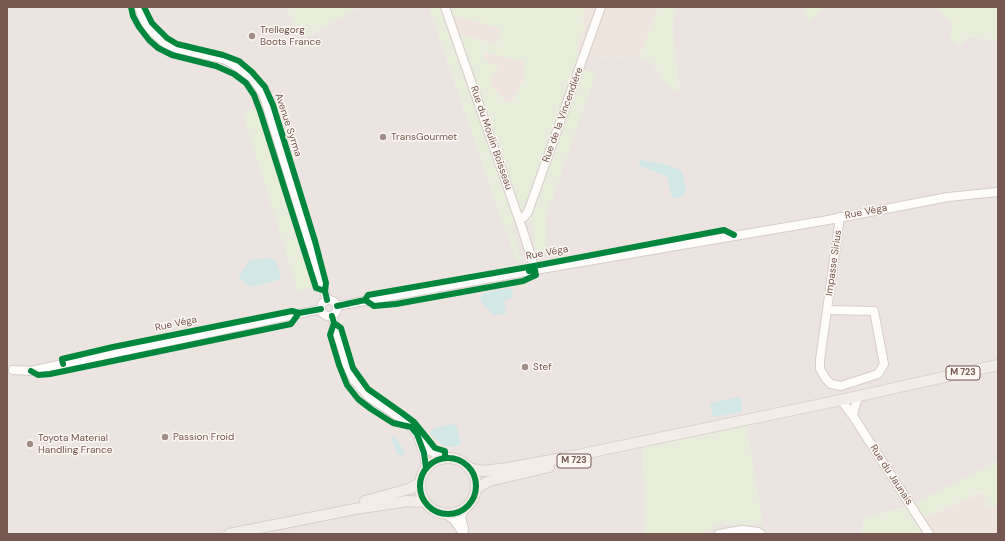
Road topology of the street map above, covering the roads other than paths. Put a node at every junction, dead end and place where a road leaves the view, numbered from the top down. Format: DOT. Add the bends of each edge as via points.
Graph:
graph roads {
  1 [pos="139,7"];
  2 [pos="445,7"];
  3 [pos="601,7"];
  4 [pos="998,192"];
  5 [pos="840,217"];
  6 [pos="519,219"];
  7 [pos="532,270"];
  8 [pos="327,300"];
  9 [pos="337,306"];
  10 [pos="321,309"];
  11 [pos="827,310"];
  12 [pos="332,316"];
  13 [pos="998,365"];
  14 [pos="13,370"];
  15 [pos="861,395"];
  16 [pos="841,400"];
  17 [pos="853,416"];
  18 [pos="416,434"];
  19 [pos="672,435"];
  20 [pos="442,458"];
  21 [pos="426,468"];
  22 [pos="472,469"];
  23 [pos="420,482"];
  24 [pos="477,488"];
  25 [pos="425,502"];
  26 [pos="464,509"];
  27 [pos="446,514"];
  28 [pos="259,528"];
  29 [pos="229,534"];
  30 [pos="465,534"];
  31 [pos="719,534"];
  32 [pos="761,534"];
  33 [pos="929,534"];
  1 -- 8 [label="street, Avenue Syrma" via="150,30 166,44 223,59 252,78 258,86 264,96"];
  2 -- 6 [label="street, Rue du Moulin Boisseau"];
  3 -- 6 [label="street, Rue de la Vincendière" via="528,212"];
  4 -- 5 [label="street, Rue Véga" via="952,196"];
  5 -- 7 [label="street, Rue Véga"];
  5 -- 11 [label="street, Impasse Sirius"];
  6 -- 7 [label="street, Rue du Moulin Boisseau"];
  7 -- 9 [label="street, Rue Véga"];
  8 -- 9 [label="street" via="335,302"];
  8 -- 10 [label="street" via="323,302"];
  9 -- 12 [label="street" via="336,313"];
  10 -- 12 [label="street" via="324,314"];
  10 -- 14 [label="street, Rue Véga" via="31,371"];
  11 -- 11 [label="street, Impasse Sirius" via="820,360 820,369 826,379 831,384 841,386 878,374 884,364 874,311"];
  12 -- 18 [label="street" via="347,366 354,380 370,398 399,417"];
  13 -- 15 [label="main road, M 723"];
  15 -- 16 [label="main road, M 723"];
  15 -- 17 [label="street"];
  16 -- 17 [label="street, Rue du Jaunais"];
  16 -- 19 [label="main road, M 723"];
  17 -- 33 [label="street, Rue du Jaunais"];
  18 -- 20 [label="street" via="431,451"];
  18 -- 21 [label="street" via="424,453"];
  19 -- 22 [label="main road, M 723" via="508,468 484,471"];
  19 -- 24 [label="main road, M 723" via="627,449 489,482"];
  20 -- 21 [label="main road"];
  20 -- 22 [label="main road" via="453,457"];
  21 -- 23 [label="main road"];
  22 -- 24 [label="main road" via="477,480"];
  23 -- 25 [label="main road"];
  23 -- 28 [label="main road" via="409,489 390,495"];
  24 -- 26 [label="main road" via="473,500"];
  25 -- 27 [label="main road" via="434,510"];
  25 -- 28 [label="main road" via="383,504"];
  26 -- 27 [label="main road"];
  26 -- 30 [label="street" via="461,517"];
  27 -- 30 [label="street"];
  28 -- 29 [label="main road"];
  31 -- 32 [label="street" via="742,530"];
}
